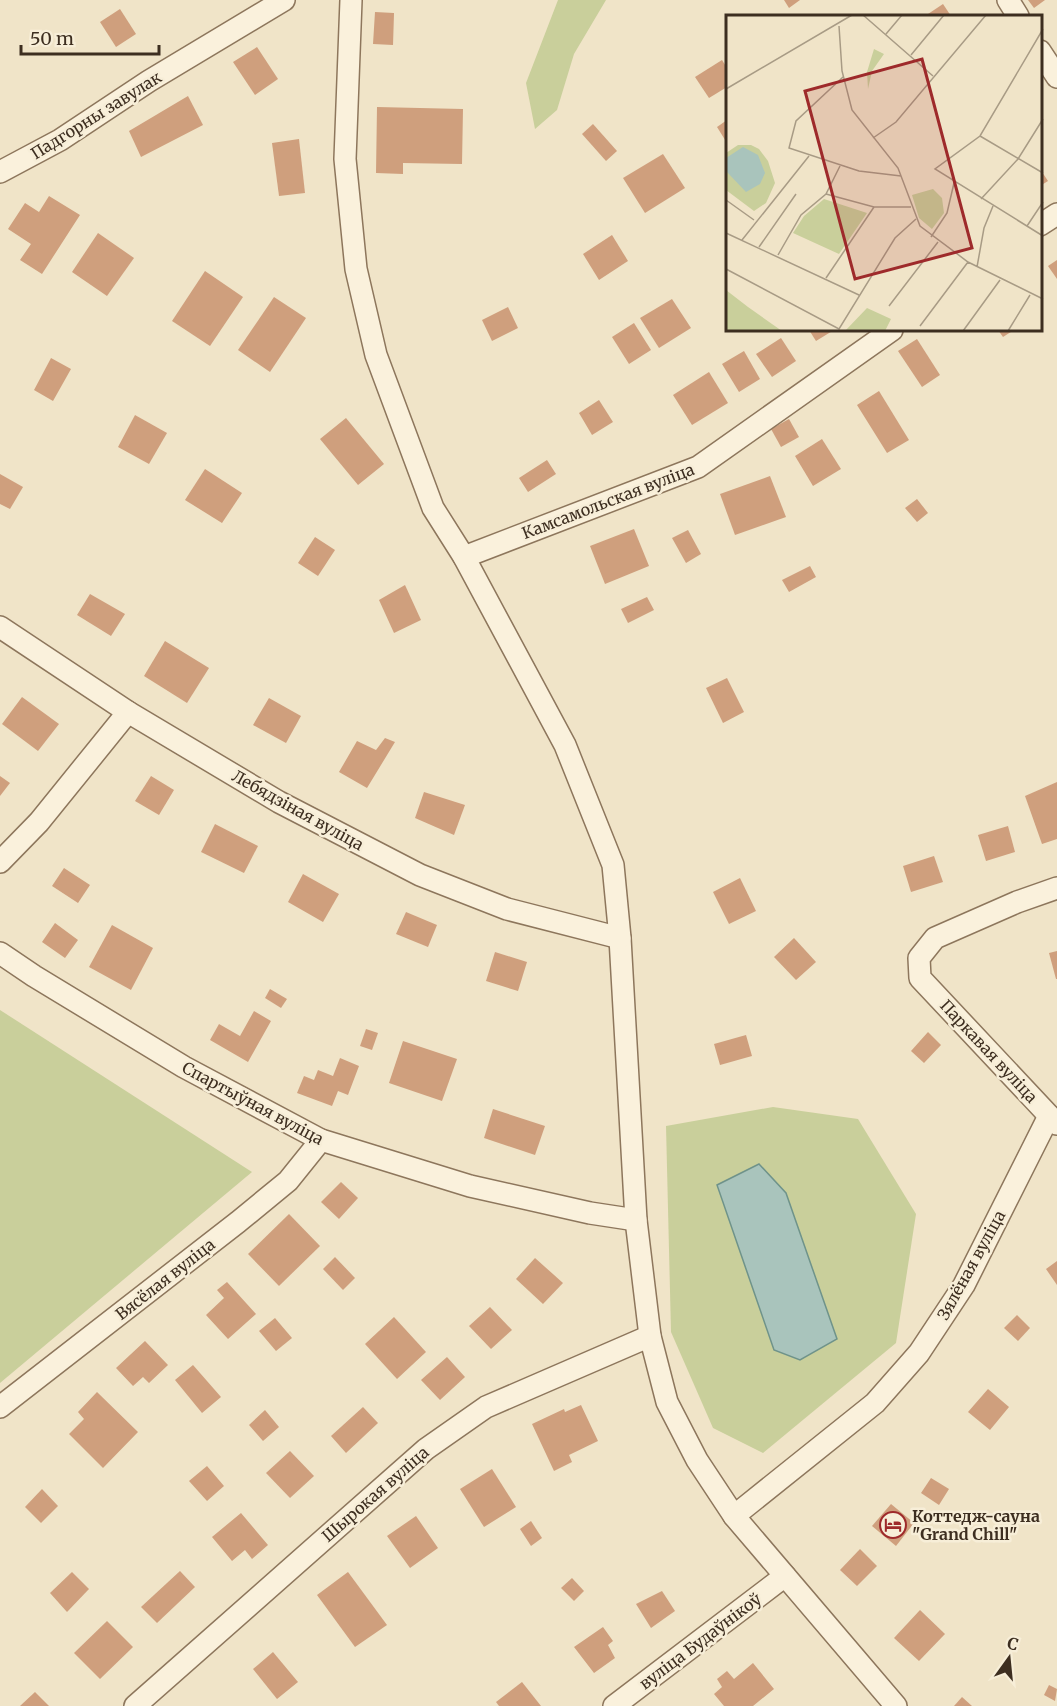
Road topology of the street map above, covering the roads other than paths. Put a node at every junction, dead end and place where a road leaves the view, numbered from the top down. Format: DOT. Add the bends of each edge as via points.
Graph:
graph roads {
  1 [pos="284,0"];
  2 [pos="351,0"];
  3 [pos="1008,0"];
  4 [pos="1017,15"];
  5 [pos="1042,53"];
  6 [pos="1057,77"];
  7 [pos="0,172"];
  8 [pos="1057,214"];
  9 [pos="1042,224"];
  10 [pos="889,332"];
  11 [pos="464,557"];
  12 [pos="0,627"];
  13 [pos="128,712"];
  14 [pos="0,862"];
  15 [pos="1057,888"];
  16 [pos="620,938"];
  17 [pos="0,953"];
  18 [pos="1053,1120"];
  19 [pos="321,1140"];
  20 [pos="636,1220"];
  21 [pos="650,1336"];
  22 [pos="0,1407"];
  23 [pos="734,1516"];
  24 [pos="785,1576"];
  25 [pos="135,1706"];
  26 [pos="614,1706"];
  27 [pos="896,1706"];
  1 -- 7 [label="street, Падгорны завулак" via="60,140"];
  2 -- 11 [label="street" via="345,159 356,269 376,355 433,508"];
  3 -- 4 [label="street"];
  5 -- 6 [label="street"];
  8 -- 9 [label="street"];
  10 -- 11 [label="street, Камсамольская вуліца" via="698,467"];
  11 -- 16 [label="street" via="565,745 613,865"];
  12 -- 13 [label="street, Лебядзіная вуліца"];
  13 -- 14 [label="street" via="39,822"];
  13 -- 16 [label="street, Лебядзіная вуліца" via="279,802 420,875 507,909"];
  15 -- 18 [label="street, Паркавая вуліца" via="935,938 919,958 920,978"];
  16 -- 20 [label="street"];
  17 -- 19 [label="street, Спартыўная вуліца" via="184,1067"];
  18 -- 23 [label="street, Зялёная вуліца" via="964,1285 919,1353 875,1403"];
  19 -- 20 [label="street, Спартыўная вуліца" via="470,1186"];
  19 -- 22 [label="street, Вясёлая вуліца" via="288,1181"];
  20 -- 21 [label="street"];
  21 -- 23 [label="street" via="668,1402 697,1460"];
  21 -- 25 [label="street, Шырокая вуліца" via="486,1407 426,1449"];
  23 -- 24 [label="street"];
  24 -- 26 [label="street, вуліца Будаўнікоў"];
  24 -- 27 [label="street"];
}
